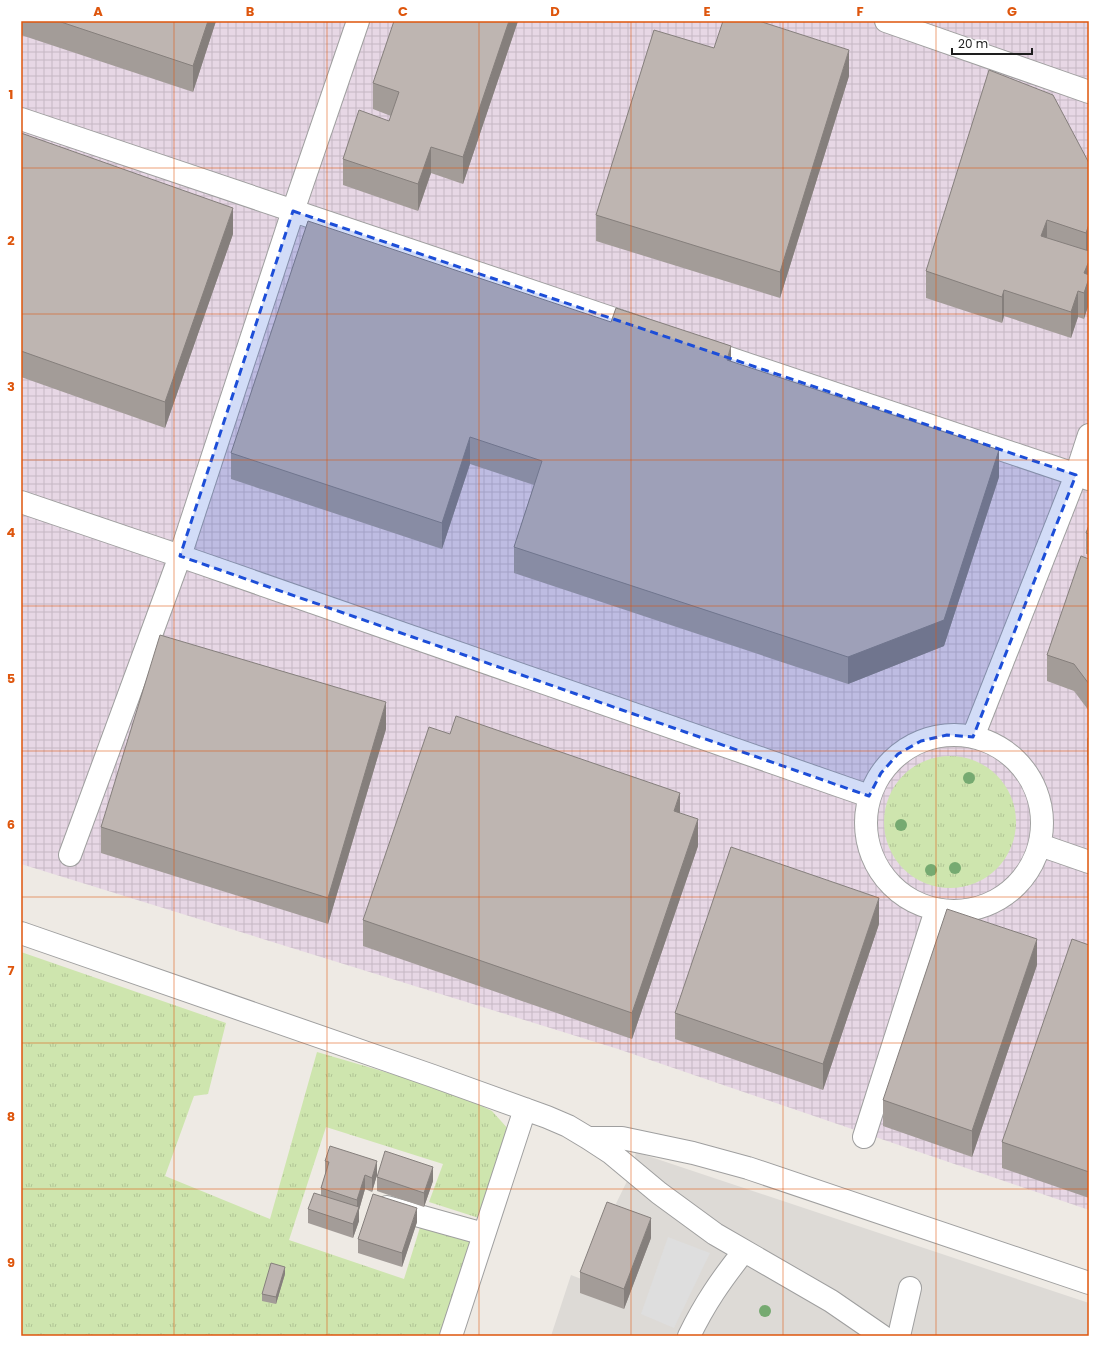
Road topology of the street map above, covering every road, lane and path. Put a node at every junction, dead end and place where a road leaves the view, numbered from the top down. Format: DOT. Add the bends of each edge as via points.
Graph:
graph roads {
  1 [pos="358,21"];
  2 [pos="886,21"];
  3 [pos="1089,92"];
  4 [pos="21,119"];
  5 [pos="293,211"];
  6 [pos="662,335"];
  7 [pos="685,343"];
  8 [pos="1089,435"];
  9 [pos="1083,477"];
  10 [pos="21,502"];
  11 [pos="180,556"];
  12 [pos="973,737"];
  13 [pos="869,796"];
  14 [pos="1040,845"];
  15 [pos="70,855"];
  16 [pos="1089,862"];
  17 [pos="936,910"];
  18 [pos="21,933"];
  19 [pos="525,1109"];
  20 [pos="864,1137"];
  21 [pos="588,1138"];
  22 [pos="374,1204"];
  23 [pos="484,1234"];
  24 [pos="744,1251"];
  25 [pos="1089,1283"];
  26 [pos="910,1288"];
  27 [pos="451,1336"];
  28 [pos="689,1336"];
  29 [pos="882,1336"];
  30 [pos="899,1336"];
  1 -- 5 [label="street"];
  2 -- 3 [label="street"];
  4 -- 5 [label="street"];
  5 -- 6 [label="street"];
  5 -- 11 [label="street"];
  7 -- 9 [label="street"];
  8 -- 9 [label="street"];
  9 -- 12 [label="street"];
  10 -- 11 [label="street"];
  11 -- 13 [label="street"];
  11 -- 15 [label="street"];
  12 -- 13 [label="street" via="947,735 921,741 898,754 880,773"];
  12 -- 14 [label="street" via="999,747 1020,766 1035,790 1042,817"];
  13 -- 17 [label="street" via="865,820 867,839 877,868 893,888 912,902"];
  14 -- 16 [label="street"];
  14 -- 17 [label="street" via="1029,870 1012,890 989,905 963,912"];
  17 -- 20 [label="street"];
  18 -- 19 [label="street"];
  19 -- 21 [label="street"];
  19 -- 23 [label="street"];
  21 -- 24 [label="street" via="686,1214"];
  21 -- 25 [label="street" via="622,1138 748,1168"];
  22 -- 23 [label="street"];
  23 -- 27 [label="street"];
  24 -- 28 [label="street" via="715,1289"];
  24 -- 29 [label="street" via="812,1289"];
  26 -- 30 [label="street"];
}
